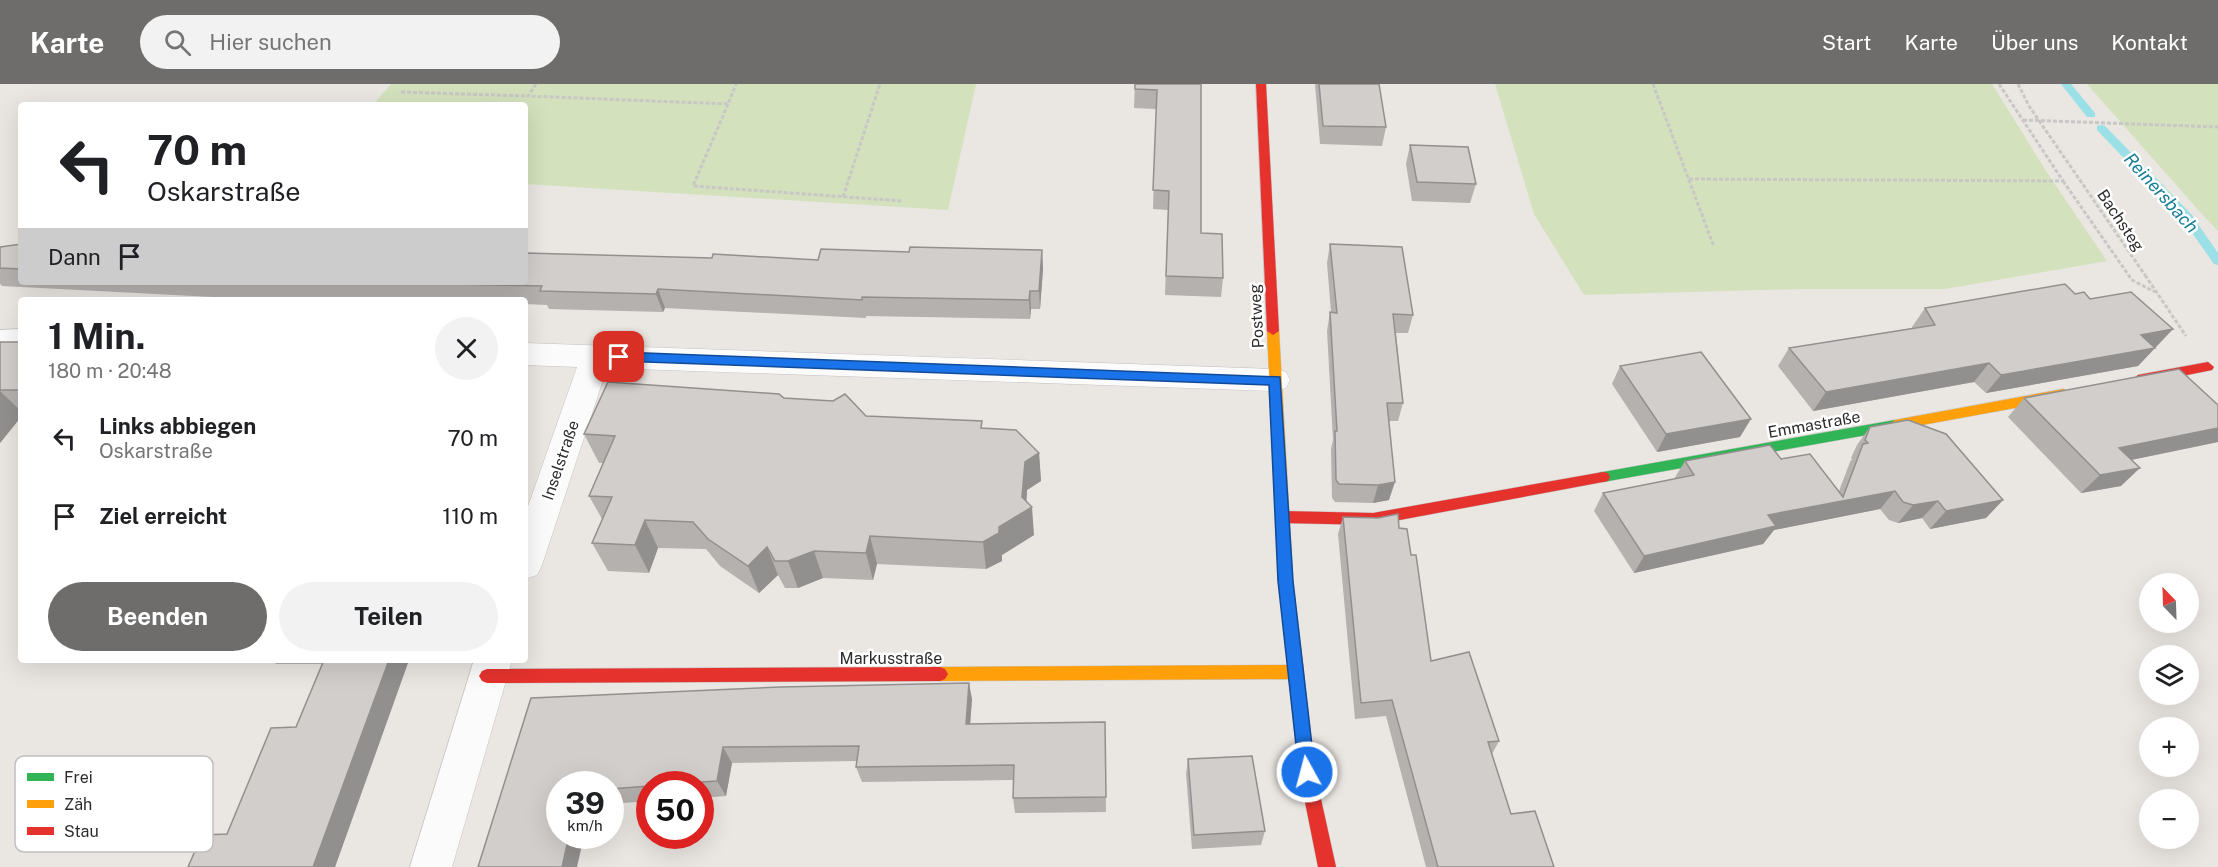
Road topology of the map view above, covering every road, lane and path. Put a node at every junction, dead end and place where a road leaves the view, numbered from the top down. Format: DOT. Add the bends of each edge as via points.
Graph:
graph roads {
  1 [pos="536,84"];
  2 [pos="736,84"];
  3 [pos="880,84"];
  4 [pos="1261,84"];
  5 [pos="1653,84"];
  6 [pos="1999,84"];
  7 [pos="2018,84"];
  8 [pos="401,92"];
  9 [pos="528,96"];
  10 [pos="728,104"];
  11 [pos="2022,120"];
  12 [pos="2218,127"];
  13 [pos="1689,179"];
  14 [pos="2063,181"];
  15 [pos="843,197"];
  16 [pos="903,201"];
  17 [pos="1714,247"];
  18 [pos="2155,292"];
  19 [pos="18,340"];
  20 [pos="0,341"];
  21 [pos="528,354"];
  22 [pos="596,356"];
  23 [pos="2208,368"];
  24 [pos="1275,380"];
  25 [pos="2127,383"];
  26 [pos="2080,391"];
  27 [pos="1282,517"];
  28 [pos="528,556"];
  29 [pos="490,668"];
  30 [pos="1294,672"];
  31 [pos="431,867"];
  32 [pos="1327,867"];
  1 -- 9 [label="path"];
  2 -- 10 [label="path"];
  3 -- 15 [label="path"];
  4 -- 24 [label="street, Postweg"];
  5 -- 13 [label="path"];
  6 -- 11 [label="path"];
  7 -- 18 [label="path, Bachsteg, bridge"];
  8 -- 9 [label="path"];
  9 -- 10 [label="path"];
  10 -- 15 [label="path" via="693,186"];
  11 -- 12 [label="path"];
  11 -- 14 [label="path"];
  13 -- 14 [label="path"];
  13 -- 17 [label="path"];
  14 -- 18 [label="path" via="2132,280"];
  15 -- 16 [label="path"];
  18 -- 23 [label="path, Bachsteg"];
  19 -- 20 [label="street"];
  21 -- 22 [label="street"];
  22 -- 24 [label="street"];
  22 -- 28 [label="street, Inselstraße"];
  23 -- 25 [label="street"];
  24 -- 27 [label="street, Postweg"];
  26 -- 27 [label="street, Emmastraße" via="1373,519"];
  27 -- 30 [label="street, Postweg"];
  29 -- 30 [label="street, Markusstraße"];
  29 -- 31 [label="street"];
  30 -- 32 [label="street, Postweg" via="1307,772"];
}
